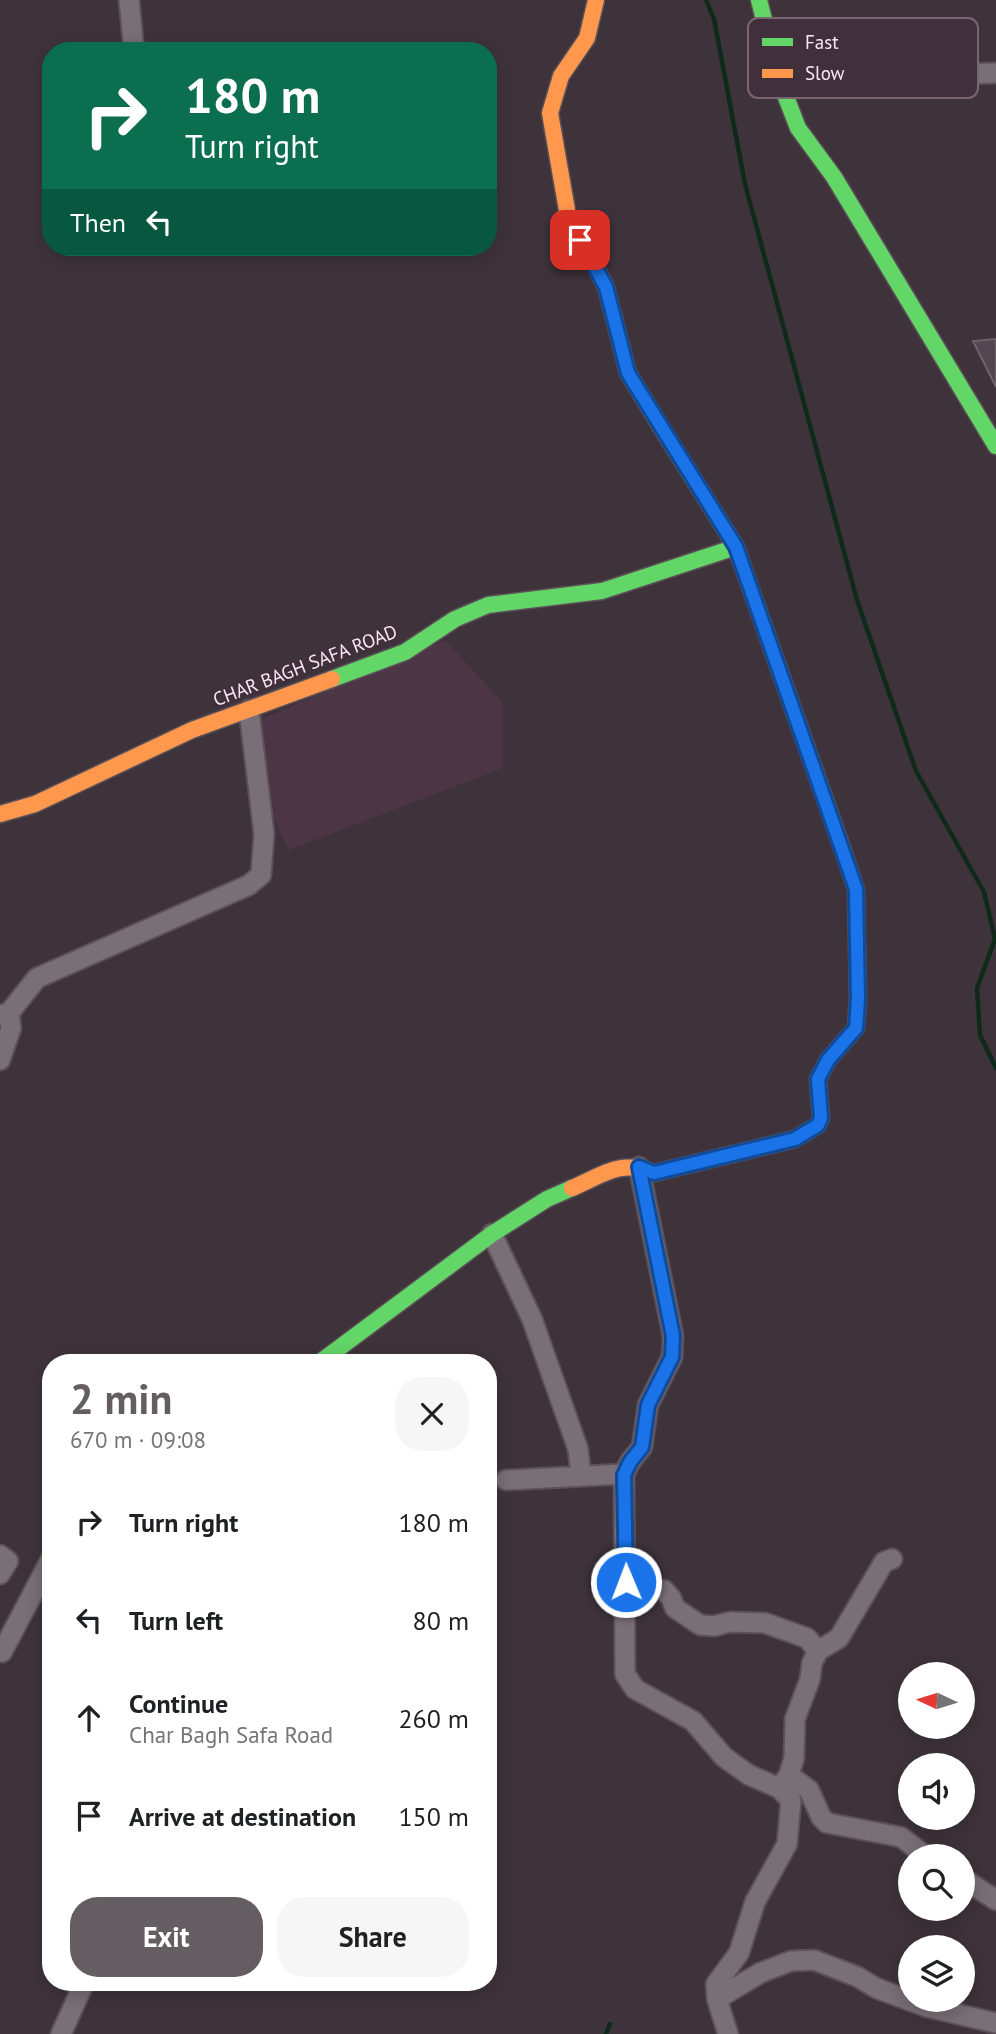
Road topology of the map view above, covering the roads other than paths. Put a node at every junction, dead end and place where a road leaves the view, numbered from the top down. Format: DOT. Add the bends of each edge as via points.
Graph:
graph roads {
  1 [pos="129,0"];
  2 [pos="596,0"];
  3 [pos="759,0"];
  4 [pos="764,18"];
  5 [pos="133,42"];
  6 [pos="978,73"];
  7 [pos="996,73"];
  8 [pos="786,98"];
  9 [pos="996,446"];
  10 [pos="736,547"];
  11 [pos="249,710"];
  12 [pos="0,814"];
  13 [pos="5,1014"];
  14 [pos="0,1060"];
  15 [pos="639,1167"];
  16 [pos="492,1234"];
  17 [pos="331,1354"];
  18 [pos="624,1475"];
  19 [pos="581,1476"];
  20 [pos="506,1480"];
  21 [pos="0,1555"];
  22 [pos="892,1559"];
  23 [pos="0,1574"];
  24 [pos="42,1576"];
  25 [pos="626,1582"];
  26 [pos="0,1651"];
  27 [pos="818,1651"];
  28 [pos="784,1781"];
  29 [pos="910,1844"];
  30 [pos="975,1886"];
  31 [pos="996,1900"];
  32 [pos="80,1991"];
  33 [pos="717,1999"];
  34 [pos="996,2023"];
  35 [pos="61,2034"];
  36 [pos="728,2034"];
  1 -- 5 [label="street"];
  2 -- 10 [label="street" via="587,38 561,76 550,113 568,216 606,287 628,373"];
  3 -- 4 [label="street"];
  6 -- 7 [label="street"];
  8 -- 9 [label="street" via="798,128 834,177"];
  10 -- 11 [label="street, CHAR BAGH SAFA ROAD" via="602,591 488,605 405,652"];
  10 -- 15 [label="street" via="856,889 856,1028 818,1079 818,1125 795,1139 654,1173"];
  11 -- 12 [label="street, CHAR BAGH SAFA ROAD" via="192,730 35,804"];
  11 -- 13 [label="street" via="264,834 261,875 249,885 37,978"];
  13 -- 14 [label="street" via="11,1028"];
  15 -- 16 [label="street" via="623,1166 547,1199"];
  15 -- 18 [label="street" via="673,1336 672,1357 648,1405 642,1447"];
  16 -- 17 [label="street"];
  16 -- 19 [label="street" via="532,1319 578,1449"];
  18 -- 19 [label="street"];
  18 -- 25 [label="street"];
  19 -- 20 [label="street"];
  21 -- 23 [label="street" via="8,1561"];
  22 -- 27 [label="street" via="884,1562 839,1638"];
  24 -- 26 [label="street"];
  25 -- 27 [label="street" via="664,1590 674,1608 700,1625 765,1623 807,1638"];
  25 -- 28 [label="street" via="625,1674 635,1689 693,1721 724,1757 749,1775"];
  27 -- 28 [label="street" via="795,1719 794,1758"];
  28 -- 29 [label="street" via="809,1790 827,1822 901,1837"];
  28 -- 33 [label="street" via="791,1800 787,1844 755,1902 739,1953 716,1984"];
  30 -- 31 [label="street"];
  32 -- 35 [label="street"];
  33 -- 34 [label="street" via="760,1973 791,1961 814,1960 927,2007"];
  33 -- 36 [label="street"];
}
